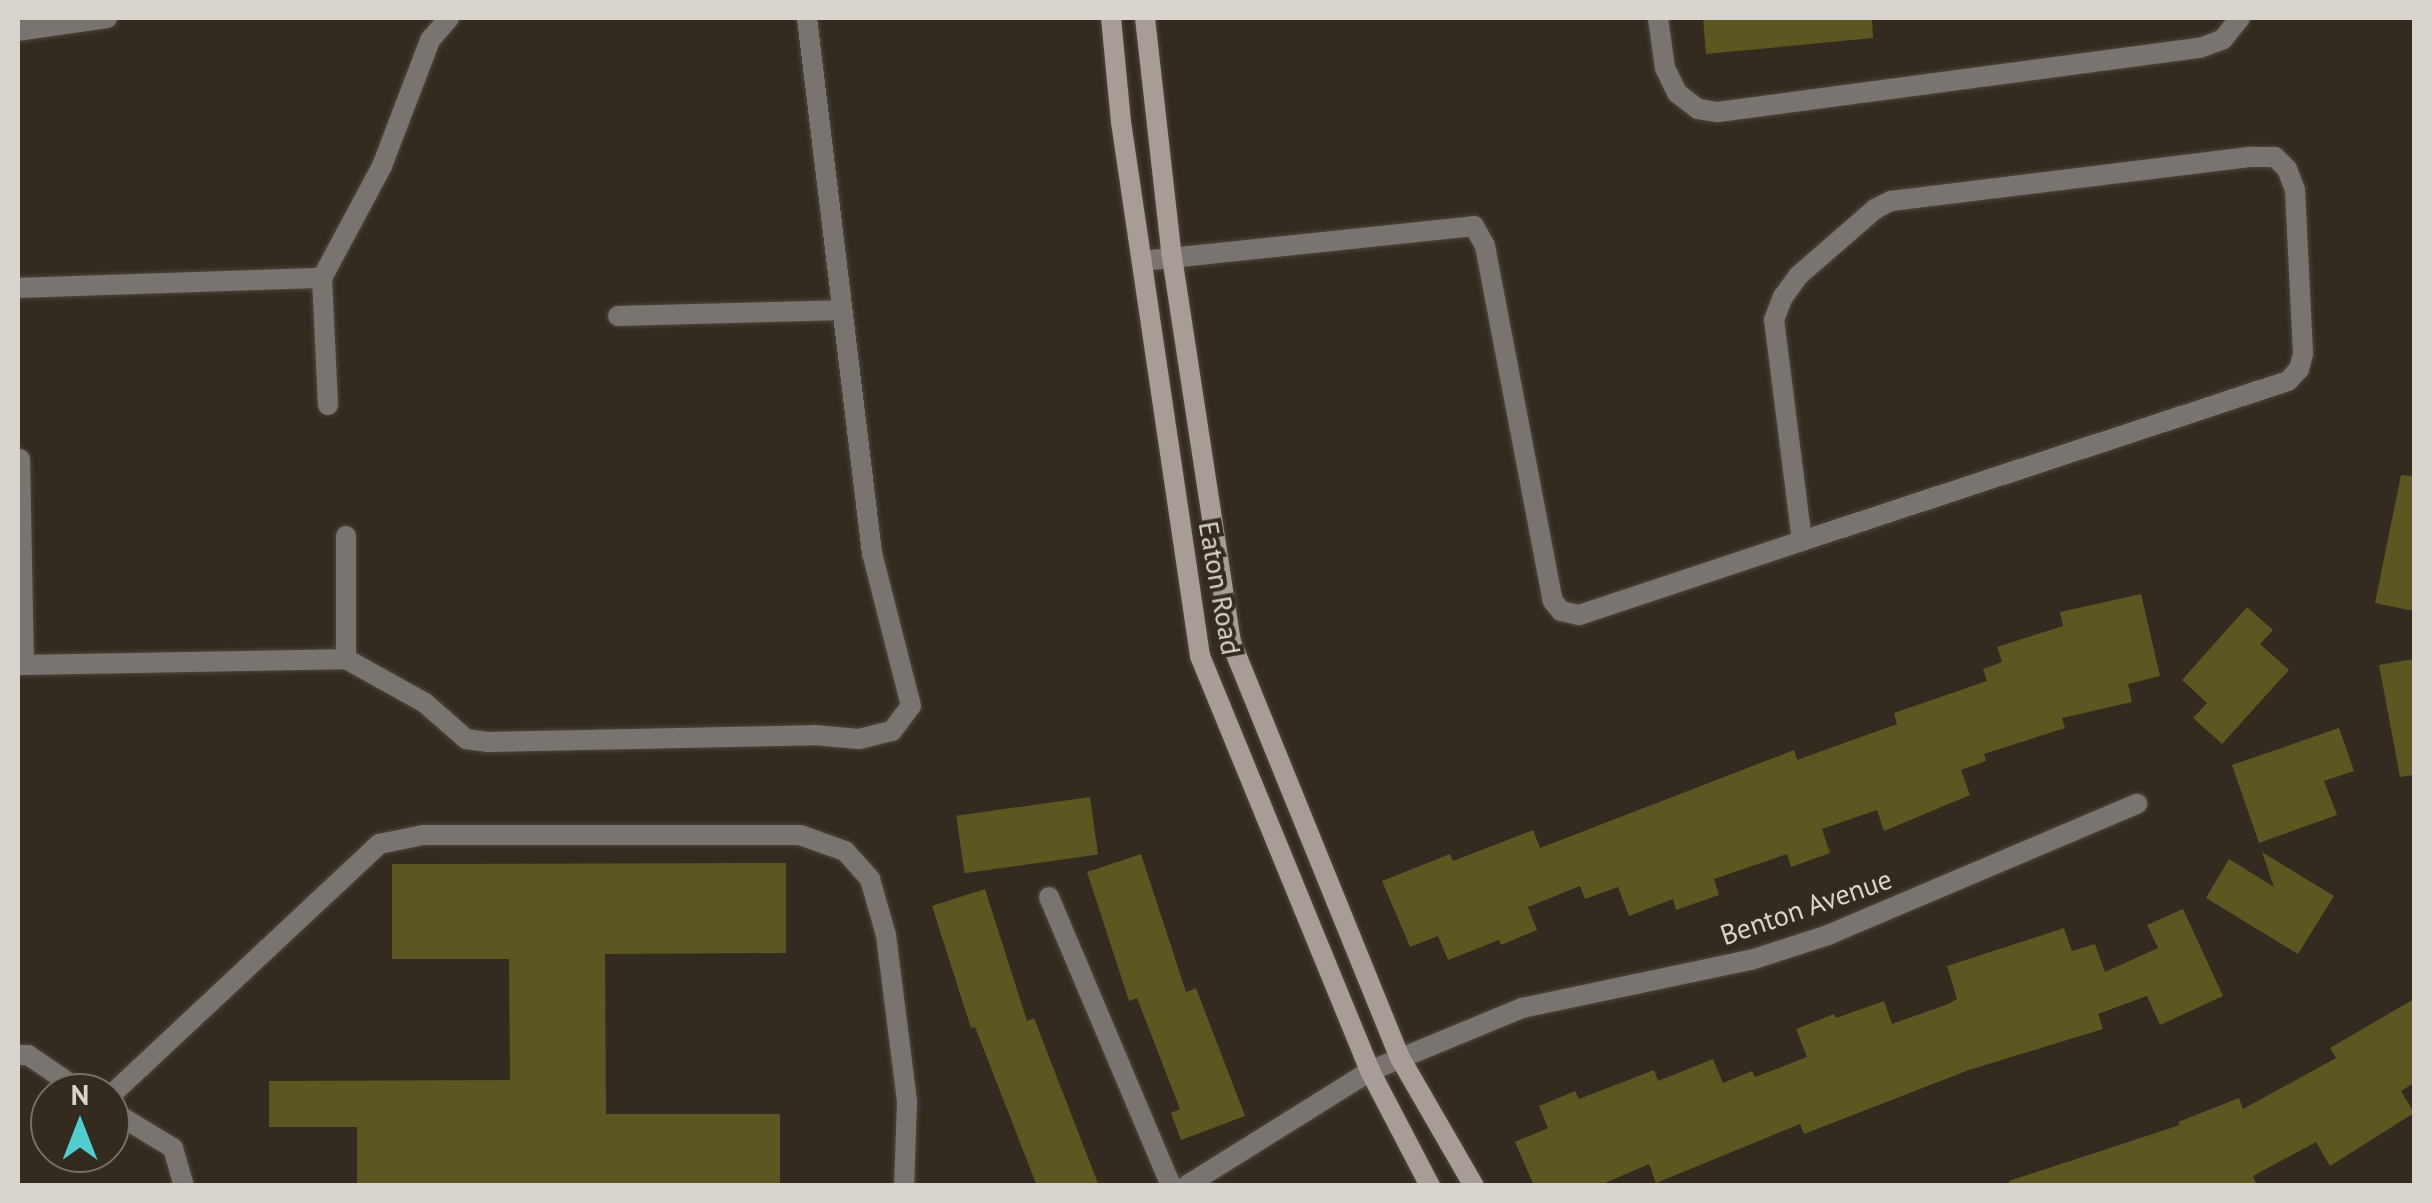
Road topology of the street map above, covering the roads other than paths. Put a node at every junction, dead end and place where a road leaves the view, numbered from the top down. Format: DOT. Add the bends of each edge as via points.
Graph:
graph roads {
  1 [pos="107,18"];
  2 [pos="449,18"];
  3 [pos="807,18"];
  4 [pos="1112,18"];
  5 [pos="1145,18"];
  6 [pos="1658,18"];
  7 [pos="2240,18"];
  8 [pos="18,31"];
  9 [pos="1172,258"];
  10 [pos="1142,261"];
  11 [pos="322,278"];
  12 [pos="18,288"];
  13 [pos="842,310"];
  14 [pos="618,316"];
  15 [pos="328,405"];
  16 [pos="20,459"];
  17 [pos="346,536"];
  18 [pos="1802,541"];
  19 [pos="346,659"];
  20 [pos="20,664"];
  21 [pos="2138,804"];
  22 [pos="1049,897"];
  23 [pos="18,1055"];
  24 [pos="1400,1058"];
  25 [pos="1370,1071"];
  26 [pos="54,1073"];
  27 [pos="130,1077"];
  28 [pos="130,1122"];
  29 [pos="184,1186"];
  30 [pos="904,1186"];
  31 [pos="1171,1186"];
  32 [pos="1186,1186"];
  33 [pos="1430,1186"];
  34 [pos="1474,1186"];
  1 -- 8 [label="street"];
  2 -- 11 [label="street" via="430,40 382,166"];
  3 -- 13 [label="street"];
  4 -- 10 [label="street, Eaton Road"];
  5 -- 9 [label="street"];
  6 -- 7 [label="street" via="1677,92 1698,109 1718,112 2200,48 2223,39"];
  9 -- 10 [label="street"];
  9 -- 18 [label="street" via="1474,226 1485,246 1553,601 1561,611 1579,615"];
  9 -- 24 [label="street" via="1231,642"];
  10 -- 25 [label="street, Eaton Road" via="1200,656"];
  11 -- 12 [label="street"];
  11 -- 15 [label="street"];
  13 -- 14 [label="street"];
  13 -- 19 [label="street" via="872,553 911,706 892,730 859,739 488,742 466,739 426,703"];
  16 -- 20 [label="street"];
  17 -- 19 [label="street"];
  18 -- 18 [label="street" via="1774,320 1798,276 1875,208 2251,157 2275,157 2287,169 2296,190 2303,354 2288,381"];
  19 -- 20 [label="street"];
  21 -- 24 [label="street, Benton Avenue" via="1828,935 1754,959 1522,1008"];
  22 -- 31 [label="street"];
  23 -- 26 [label="street"];
  24 -- 25 [label="street, Benton Avenue"];
  24 -- 34 [label="street"];
  25 -- 32 [label="street, Benton Avenue"];
  25 -- 33 [label="street, Eaton Road"];
  27 -- 30 [label="street" via="379,844 423,835 800,835 845,851 870,879 886,935 907,1102"];
  28 -- 29 [label="street" via="173,1148"];
}
